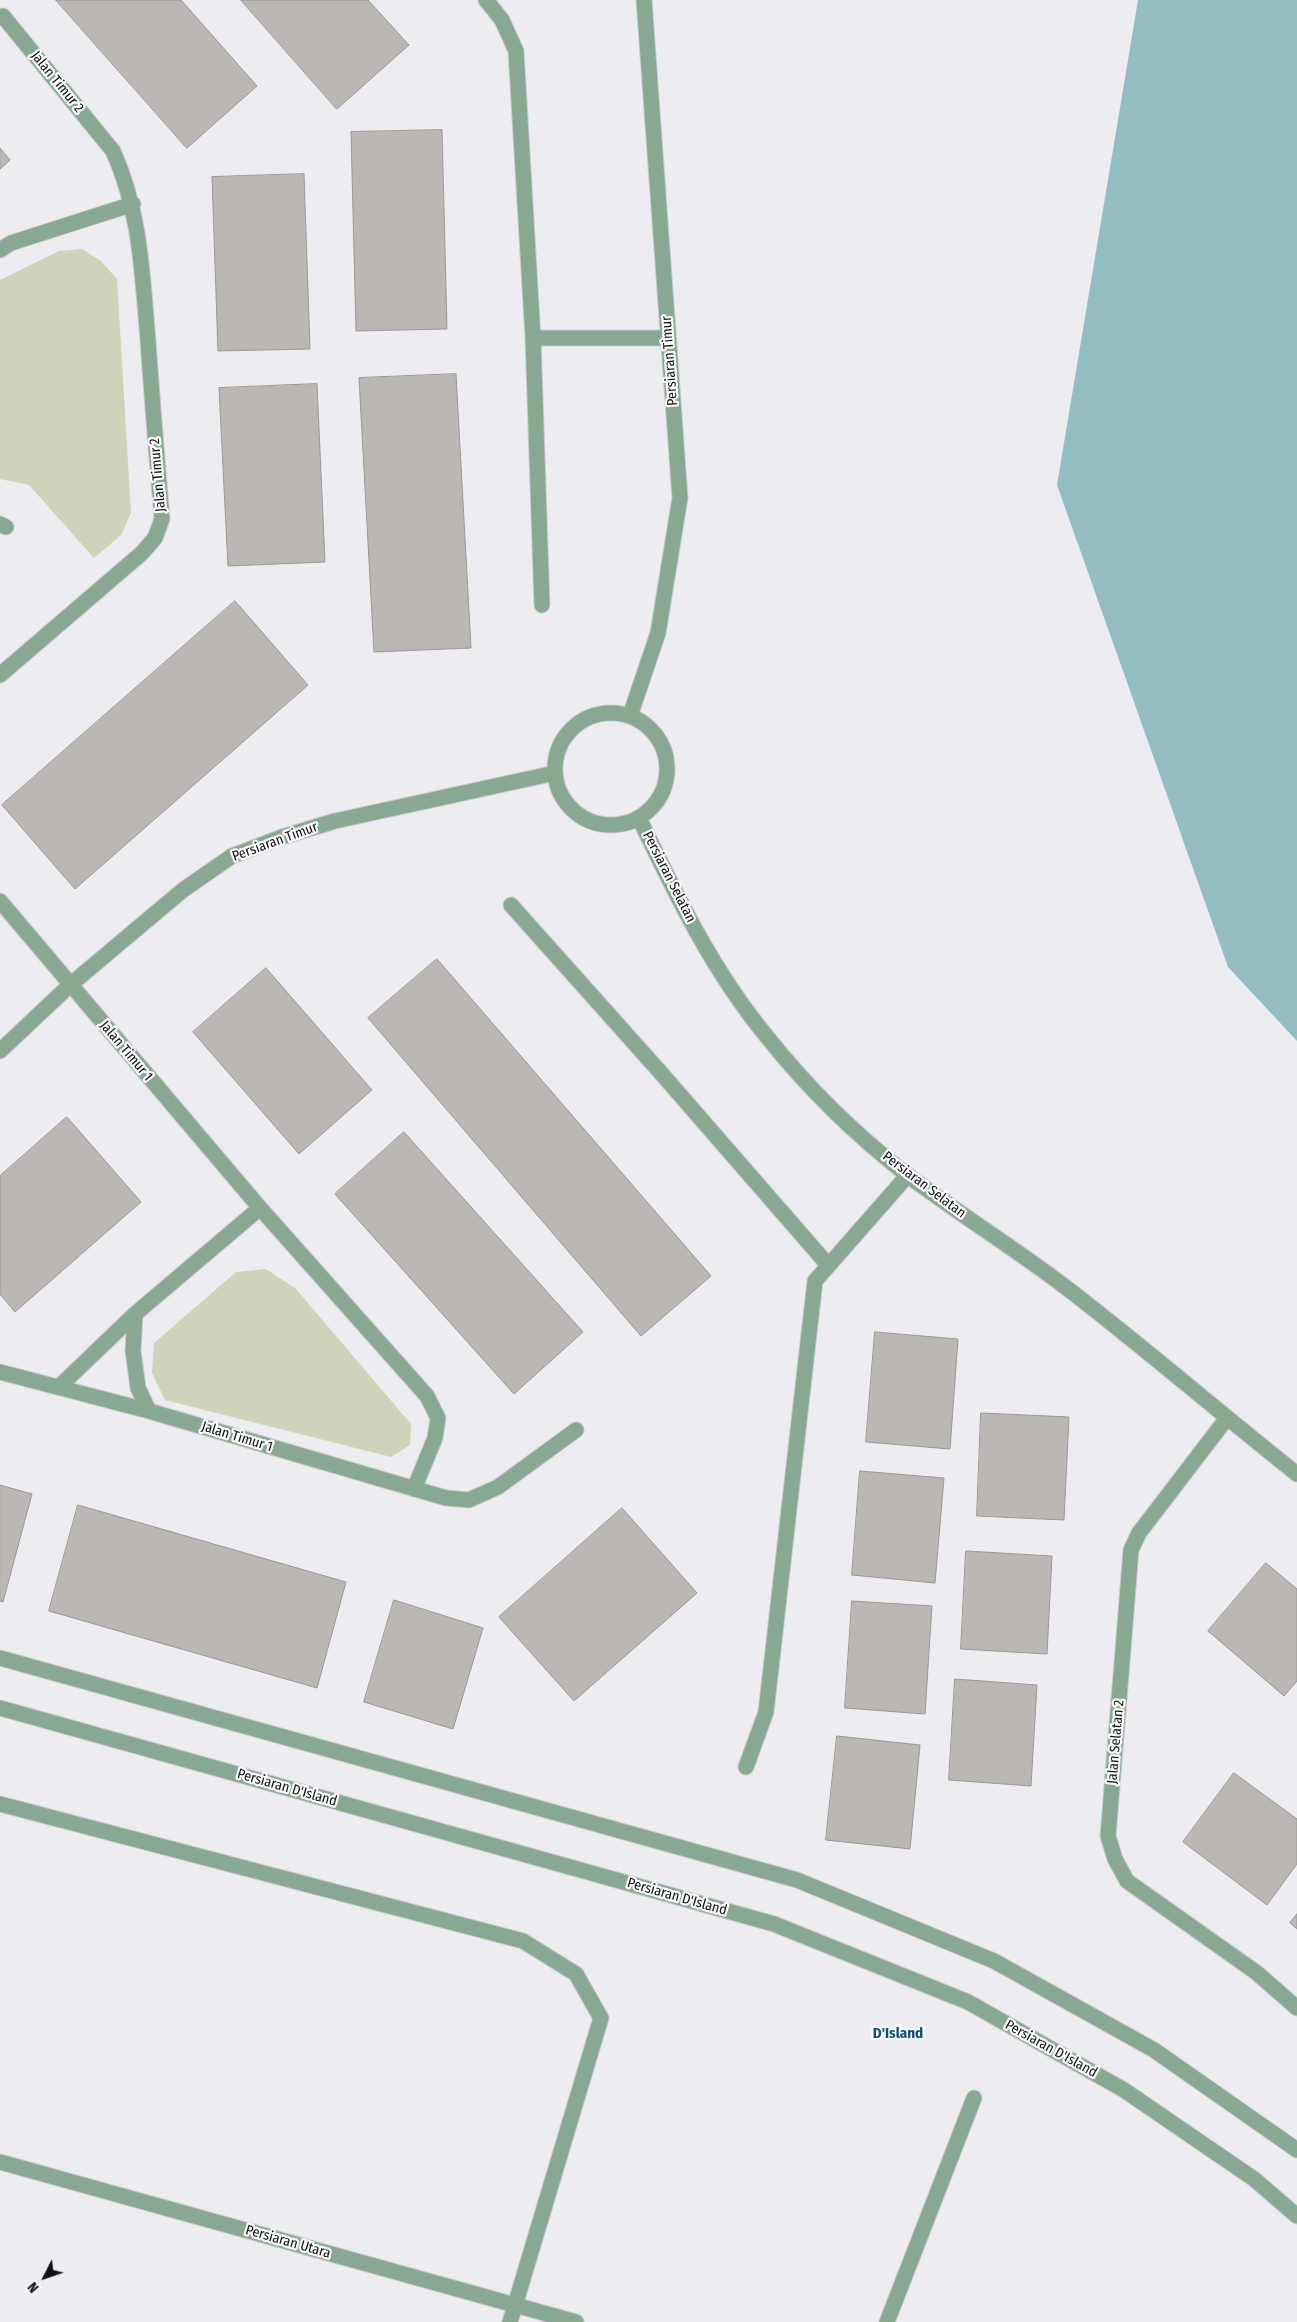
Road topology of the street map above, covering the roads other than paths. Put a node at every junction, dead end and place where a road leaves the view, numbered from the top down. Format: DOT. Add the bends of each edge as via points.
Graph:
graph roads {
  1 [pos="486,0"];
  2 [pos="644,0"];
  3 [pos="3,16"];
  4 [pos="133,204"];
  5 [pos="0,250"];
  6 [pos="534,338"];
  7 [pos="668,338"];
  8 [pos="542,605"];
  9 [pos="0,675"];
  10 [pos="630,716"];
  11 [pos="555,773"];
  12 [pos="639,818"];
  13 [pos="0,900"];
  14 [pos="511,905"];
  15 [pos="70,985"];
  16 [pos="0,1051"];
  17 [pos="908,1175"];
  18 [pos="260,1208"];
  19 [pos="828,1265"];
  20 [pos="135,1314"];
  21 [pos="0,1372"];
  22 [pos="60,1386"];
  23 [pos="149,1411"];
  24 [pos="1227,1418"];
  25 [pos="576,1430"];
  26 [pos="1297,1474"];
  27 [pos="414,1489"];
  28 [pos="0,1658"];
  29 [pos="0,1708"];
  30 [pos="746,1767"];
  31 [pos="0,1804"];
  32 [pos="1297,2008"];
  33 [pos="974,2098"];
  34 [pos="1297,2150"];
  35 [pos="0,2162"];
  36 [pos="1297,2216"];
  37 [pos="515,2305"];
  38 [pos="510,2322"];
  39 [pos="576,2322"];
  40 [pos="887,2322"];
  1 -- 6 [label="street" via="502,20 516,52"];
  2 -- 7 [label="street, Persiaran Timur"];
  3 -- 4 [label="street, Jalan Timur 2" via="113,151"];
  4 -- 5 [label="street" via="12,243"];
  4 -- 9 [label="street, Jalan Timur 2" via="141,252 162,519 156,538 142,552"];
  6 -- 7 [label="street"];
  6 -- 8 [label="street"];
  7 -- 10 [label="street, Persiaran Timur" via="680,498 658,632"];
  10 -- 11 [label="street" via="612,712 593,715 577,724 564,738 557,755"];
  10 -- 12 [label="street" via="646,724 658,738 666,755 668,773 663,791"];
  11 -- 12 [label="street" via="560,792 570,807 585,819 621,824"];
  11 -- 15 [label="street, Persiaran Timur" via="336,821 232,856 183,890"];
  12 -- 17 [label="street, Persiaran Selatan" via="678,899 740,1002 768,1039 839,1114"];
  13 -- 15 [label="street, Jalan Timur 1"];
  14 -- 19 [label="street"];
  15 -- 16 [label="street, Persiaran Timur"];
  15 -- 18 [label="street, Jalan Timur 1"];
  17 -- 19 [label="street"];
  17 -- 24 [label="street, Persiaran Selatan" via="1068,1289"];
  18 -- 20 [label="street"];
  18 -- 27 [label="street, Jalan Timur 1" via="427,1396 438,1418 435,1438"];
  19 -- 30 [label="street" via="815,1281 812,1294 766,1712"];
  20 -- 22 [label="street"];
  20 -- 23 [label="street" via="133,1351 136,1379"];
  21 -- 22 [label="street, Jalan Timur 1"];
  22 -- 23 [label="street, Jalan Timur 1"];
  23 -- 27 [label="street, Jalan Timur 1"];
  24 -- 26 [label="street, Persiaran Selatan"];
  24 -- 32 [label="street, Jalan Selatan 2" via="1139,1533 1131,1550 1108,1836 1115,1859 1128,1881 1257,1973"];
  25 -- 27 [label="street, Jalan Timur 1" via="498,1487 469,1500 446,1498"];
  28 -- 34 [label="street" via="796,1880 994,1960 1154,2050"];
  29 -- 36 [label="street, Persiaran D'Island" via="774,1924 968,2002 1124,2090 1254,2179"];
  31 -- 37 [label="street" via="523,1941 576,1974 601,2018"];
  33 -- 40 [label="street"];
  35 -- 37 [label="street, Persiaran Utara"];
  37 -- 38 [label="street"];
  37 -- 39 [label="street, Persiaran Utara"];
}
